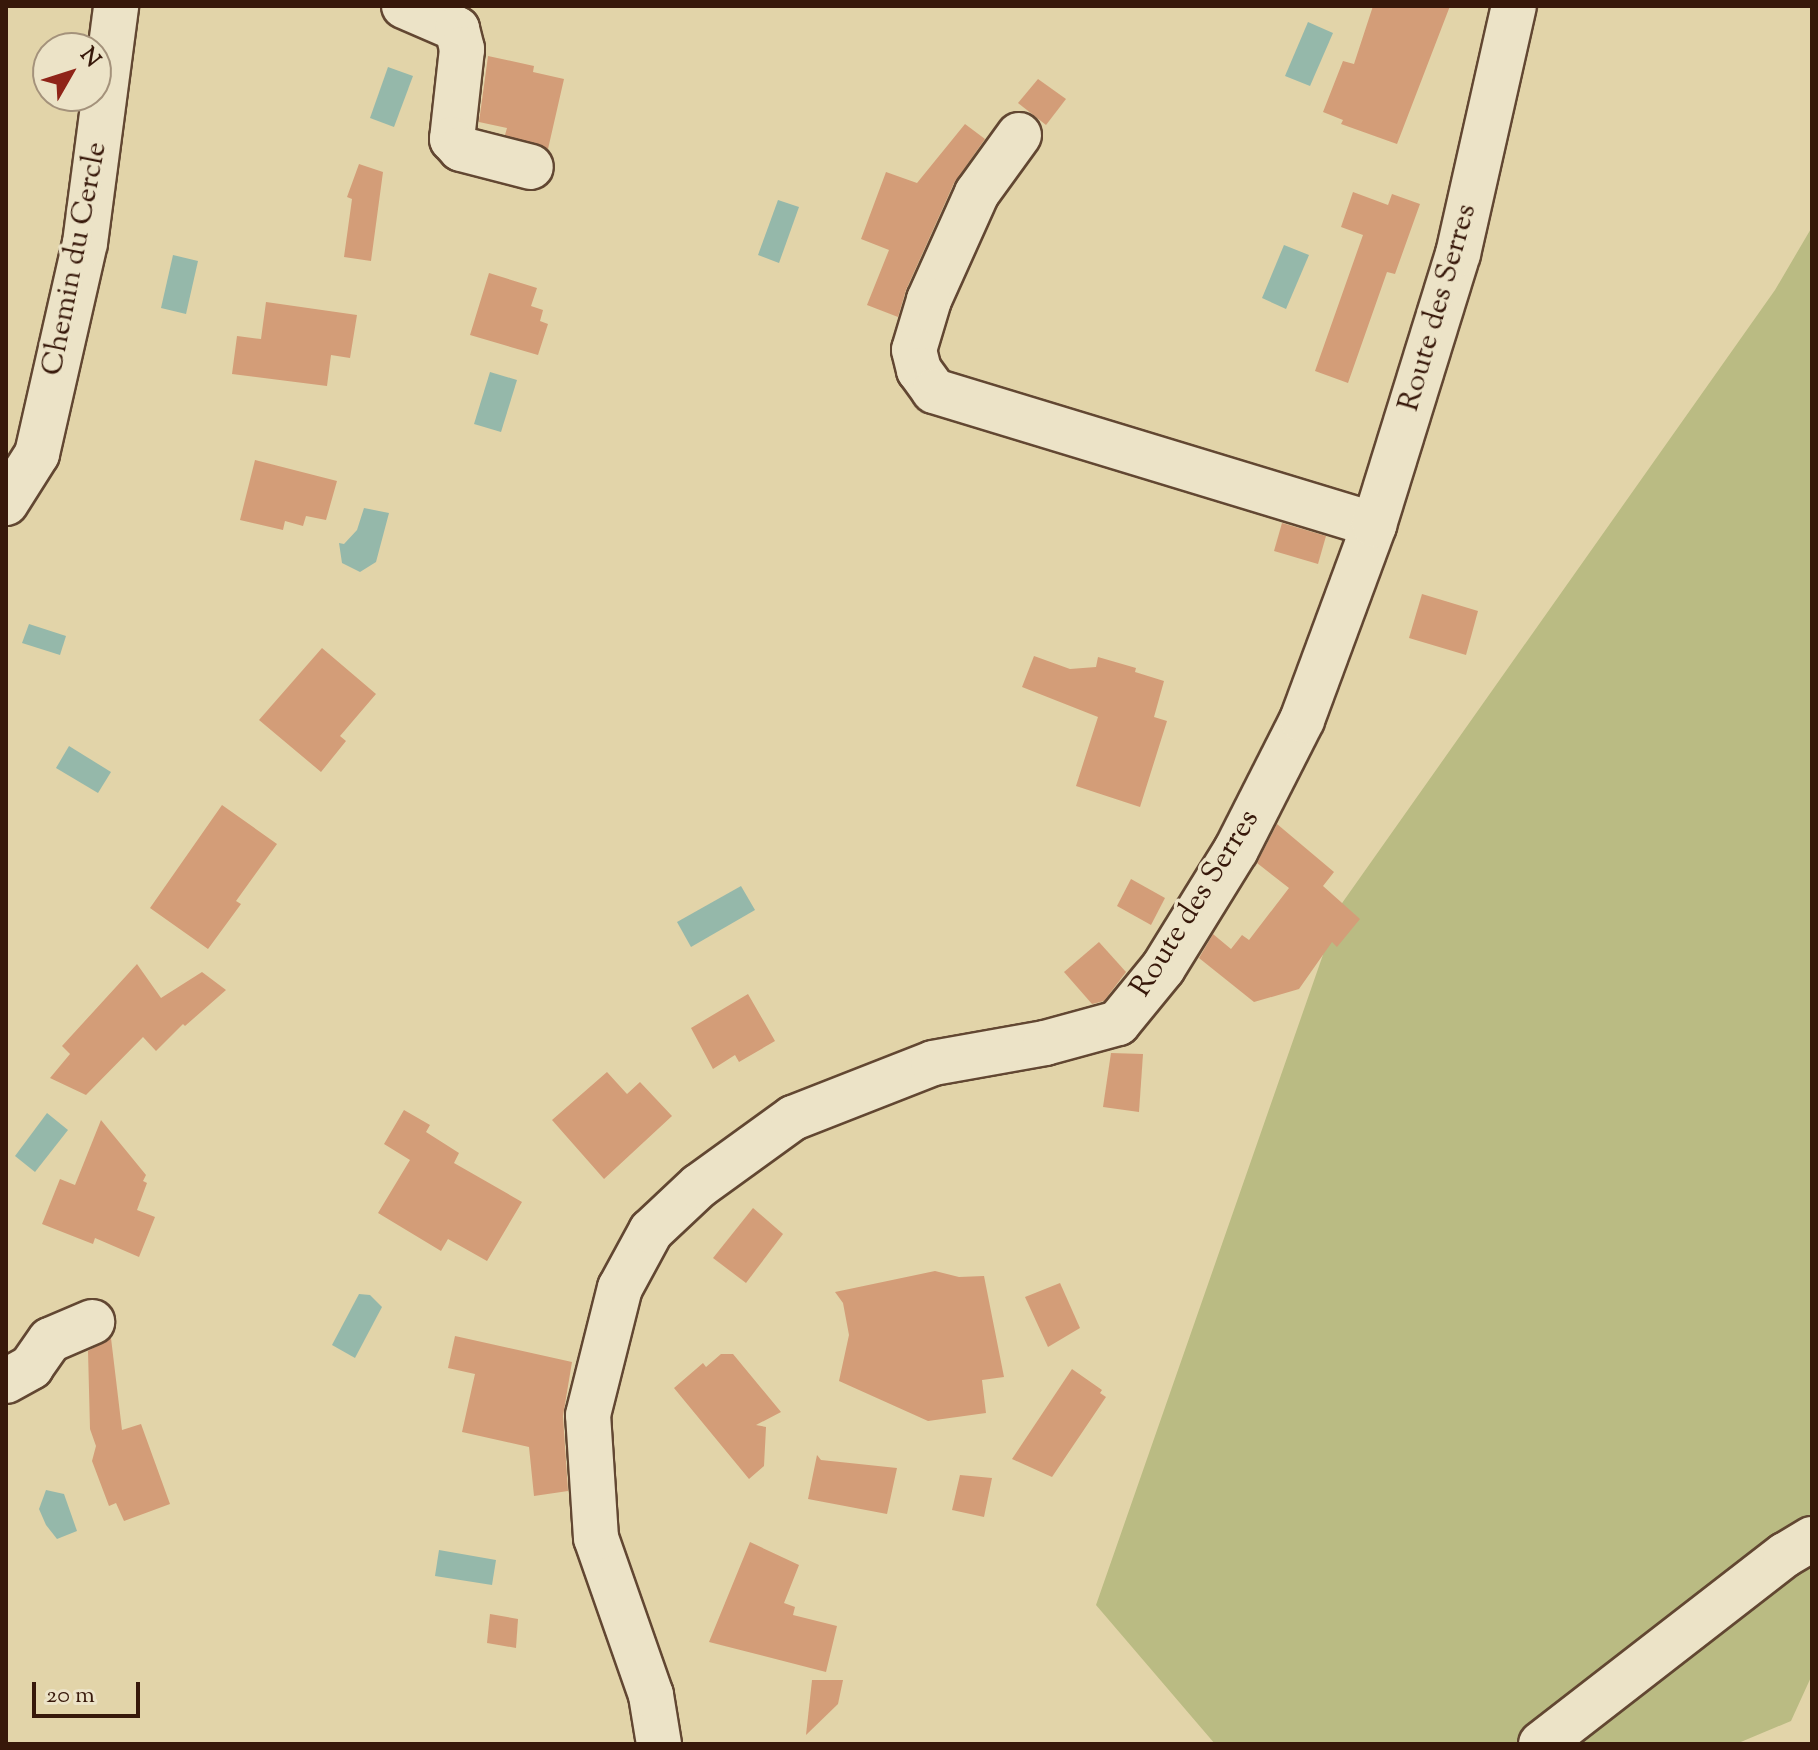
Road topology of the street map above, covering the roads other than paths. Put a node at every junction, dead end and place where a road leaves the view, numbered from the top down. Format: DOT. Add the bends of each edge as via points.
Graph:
graph roads {
  1 [pos="116,6"];
  2 [pos="404,6"];
  3 [pos="1514,6"];
  4 [pos="1019,135"];
  5 [pos="531,167"];
  6 [pos="6,503"];
  7 [pos="1374,525"];
  8 [pos="92,1322"];
  9 [pos="6,1381"];
  10 [pos="1812,1539"];
  11 [pos="659,1744"];
  12 [pos="1541,1744"];
  1 -- 6 [label="street, Chemin du Cercle" via="85,243 37,454"];
  2 -- 5 [label="street" via="457,29 462,49 452,139 461,149"];
  3 -- 7 [label="street, Route des Serres" via="1458,254"];
  4 -- 7 [label="street" via="977,193 929,300 914,350 919,370 934,391"];
  7 -- 11 [label="street, Route des Serres" via="1302,720 1236,850 1163,968 1118,1023 1045,1043 933,1063 793,1118 699,1186 651,1231 620,1288 588,1415 596,1538 651,1695"];
  8 -- 9 [label="street" via="50,1340 31,1367"];
  10 -- 12 [label="street"];
}
